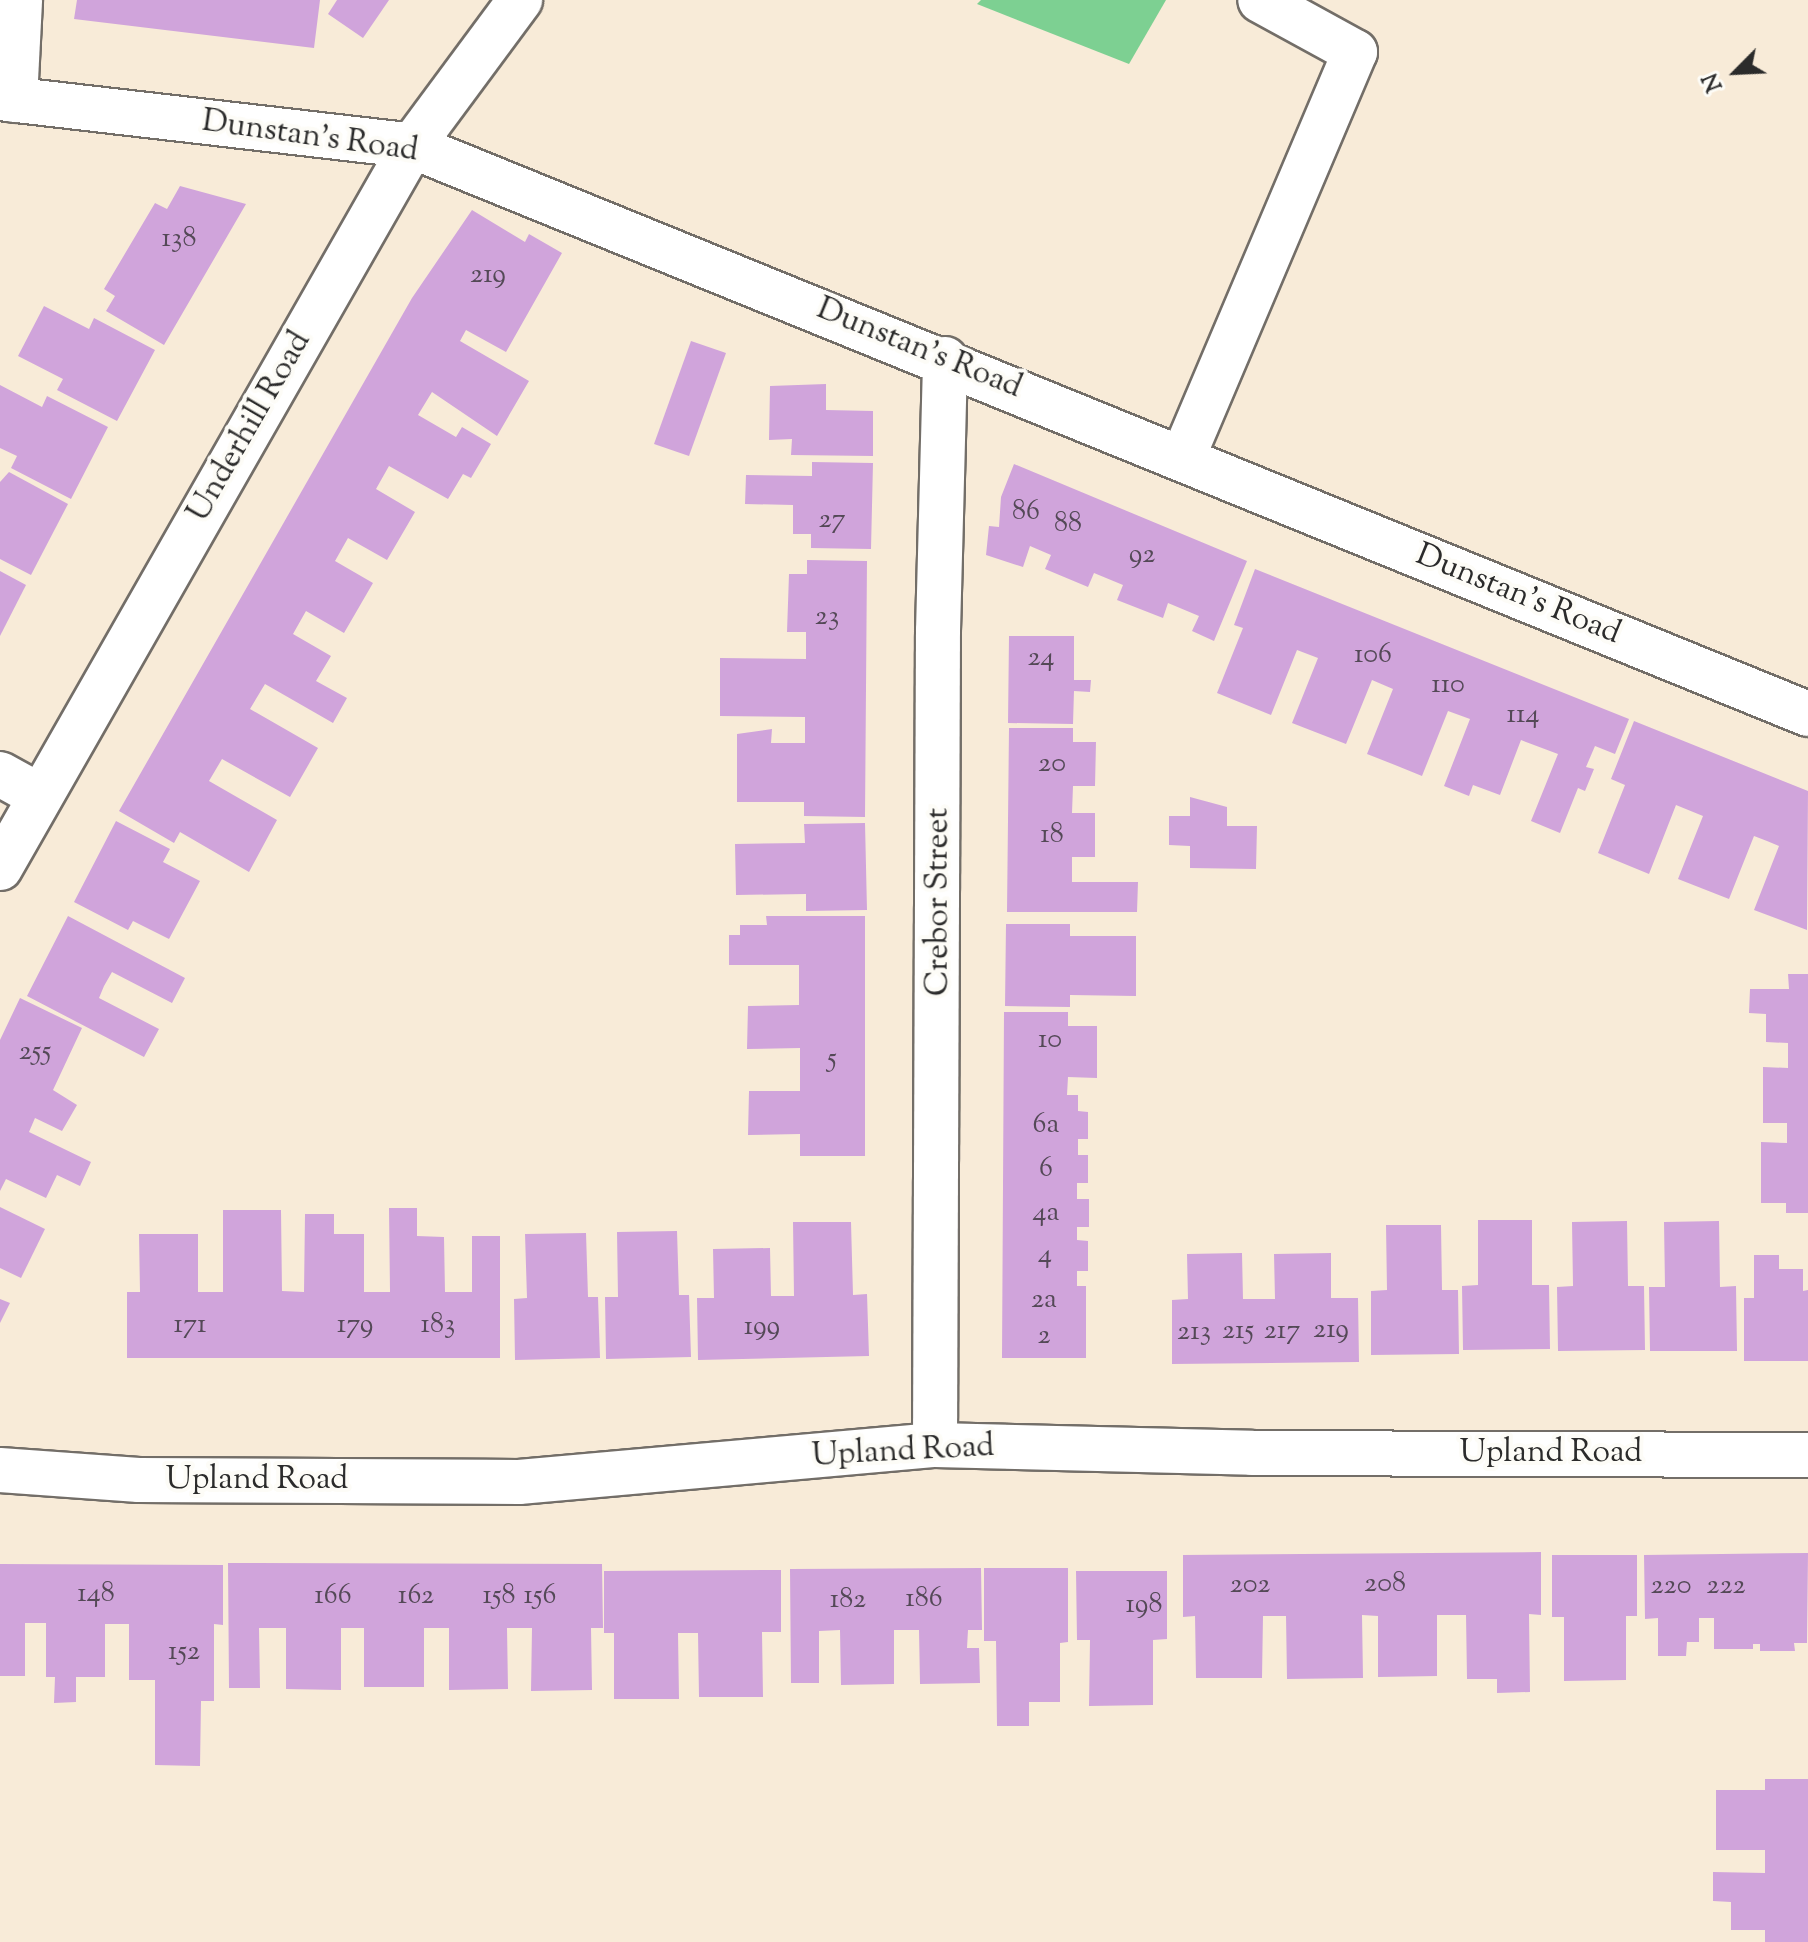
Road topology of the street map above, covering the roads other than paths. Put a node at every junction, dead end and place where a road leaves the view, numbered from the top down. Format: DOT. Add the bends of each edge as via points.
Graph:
graph roads {
  1 [pos="20,0"];
  2 [pos="520,0"];
  3 [pos="1260,0"];
  4 [pos="7,99"];
  5 [pos="412,146"];
  6 [pos="945,359"];
  7 [pos="1183,457"];
  8 [pos="1808,714"];
  9 [pos="0,774"];
  10 [pos="38,795"];
  11 [pos="0,868"];
  12 [pos="935,1445"];
  13 [pos="1808,1455"];
  14 [pos="0,1470"];
  1 -- 4 [label="street"];
  2 -- 5 [label="street, Underhill Road"];
  3 -- 7 [label="street" via="1355,52"];
  4 -- 5 [label="street, Dunstan's Road"];
  5 -- 6 [label="street, Dunstan's Road"];
  5 -- 10 [label="street, Underhill Road"];
  6 -- 7 [label="street, Dunstan's Road"];
  6 -- 12 [label="street, Crebor Street" via="938,631"];
  7 -- 8 [label="street, Dunstan's Road"];
  9 -- 10 [label="street"];
  10 -- 11 [label="street, Underhill Road"];
  12 -- 13 [label="street, Upland Road" via="1252,1453"];
  12 -- 14 [label="street, Upland Road" via="519,1482 139,1480"];
}
